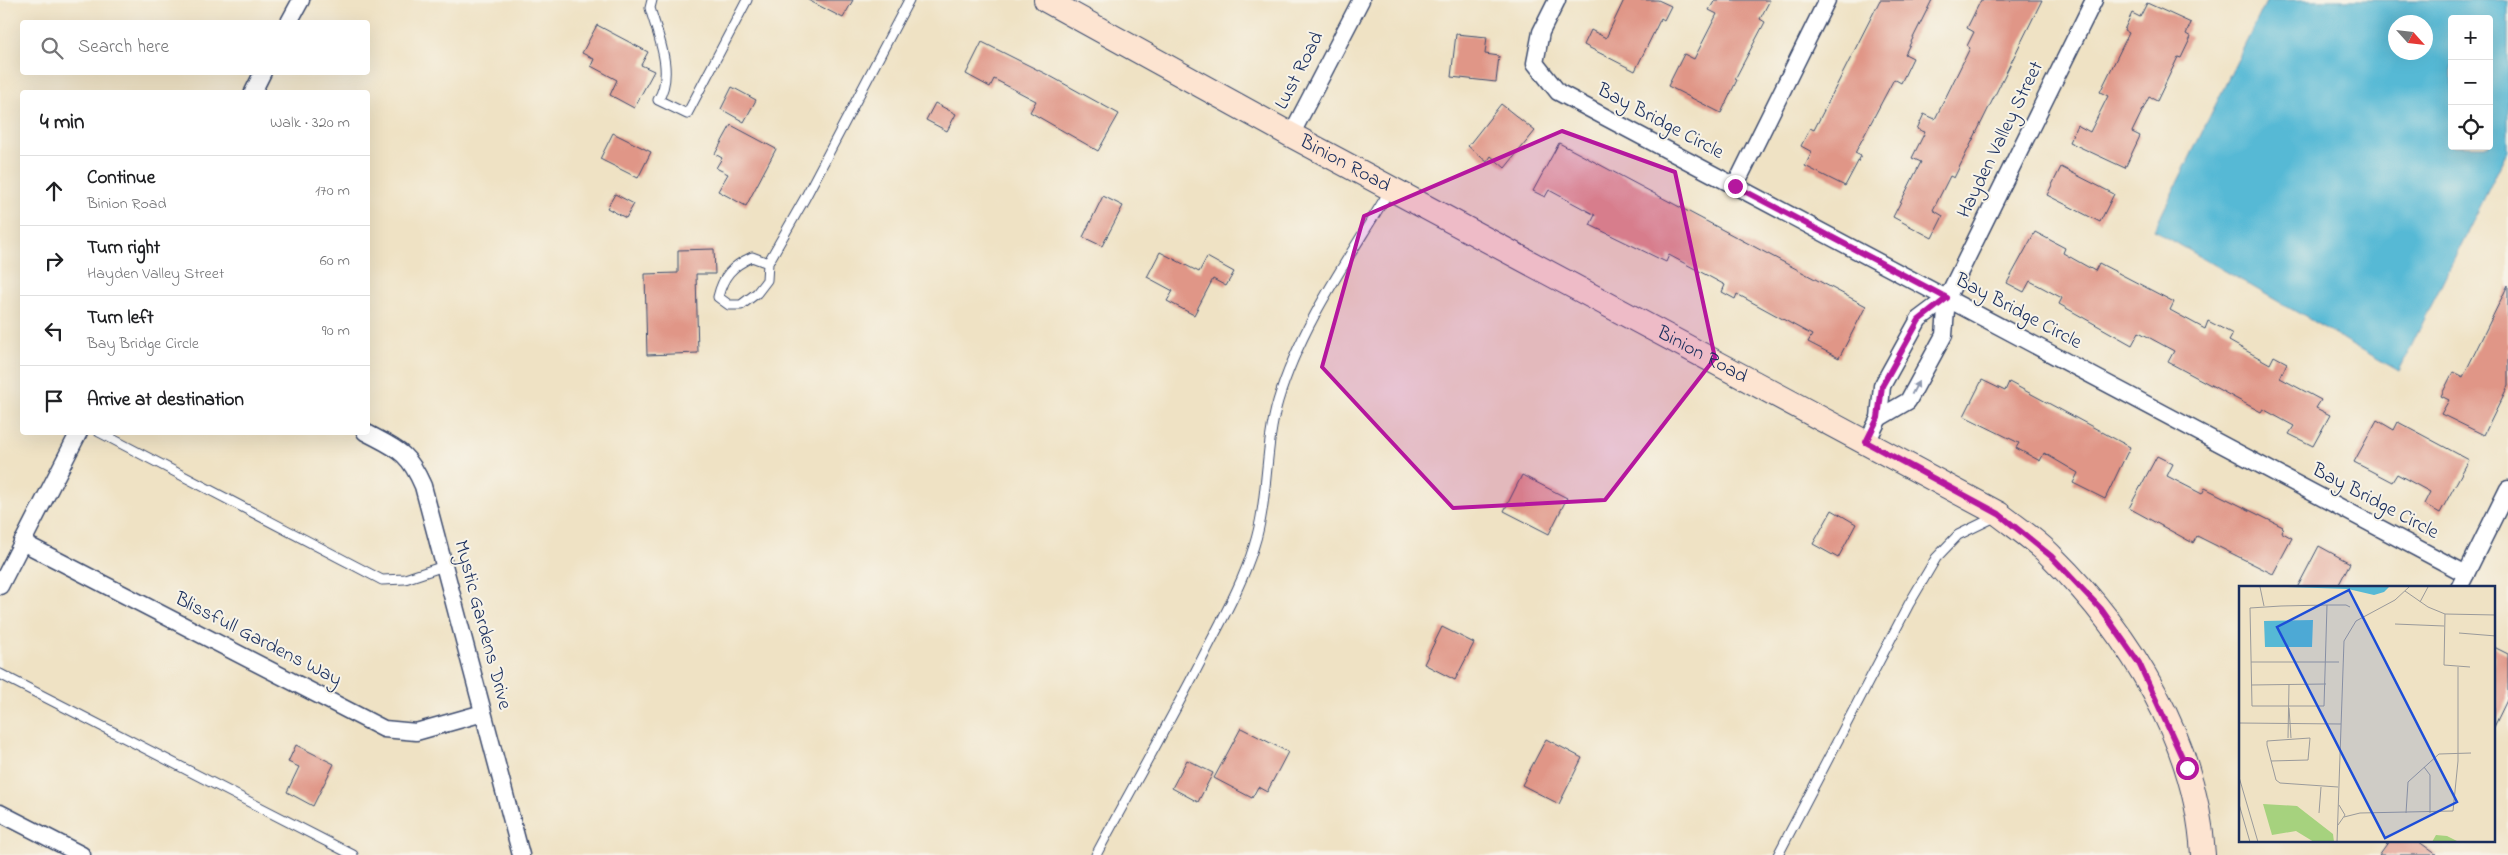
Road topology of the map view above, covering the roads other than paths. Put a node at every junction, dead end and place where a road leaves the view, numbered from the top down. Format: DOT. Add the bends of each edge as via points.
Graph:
graph roads {
  1 [pos="301,0"];
  2 [pos="652,0"];
  3 [pos="747,0"];
  4 [pos="908,0"];
  5 [pos="1046,0"];
  6 [pos="1361,0"];
  7 [pos="1557,0"];
  8 [pos="1827,0"];
  9 [pos="2094,0"];
  10 [pos="290,20"];
  11 [pos="262,75"];
  12 [pos="254,90"];
  13 [pos="1292,135"];
  14 [pos="1735,186"];
  15 [pos="1391,188"];
  16 [pos="768,263"];
  17 [pos="1947,298"];
  18 [pos="1878,418"];
  19 [pos="77,435"];
  20 [pos="105,435"];
  21 [pos="370,435"];
  22 [pos="1866,442"];
  23 [pos="2508,489"];
  24 [pos="1999,514"];
  25 [pos="22,542"];
  26 [pos="444,566"];
  27 [pos="2462,581"];
  28 [pos="0,586"];
  29 [pos="0,674"];
  30 [pos="484,713"];
  31 [pos="0,813"];
  32 [pos="82,855"];
  33 [pos="353,855"];
  34 [pos="521,855"];
  35 [pos="1096,855"];
  36 [pos="1778,855"];
  37 [pos="2203,855"];
  1 -- 10 [label="street"];
  2 -- 3 [label="lane" via="650,8 666,75 664,91 658,100 688,114"];
  4 -- 16 [label="lane"];
  5 -- 13 [label="main road, Binion Road"];
  6 -- 13 [label="street, Lust Road"];
  7 -- 14 [label="street, Bay Bridge Circle" via="1541,32 1535,63 1558,92"];
  8 -- 14 [label="street"];
  9 -- 17 [label="street, Hayden Valley Street"];
  11 -- 12 [label="street"];
  13 -- 15 [label="main road, Binion Road"];
  14 -- 17 [label="street, Bay Bridge Circle"];
  15 -- 22 [label="main road, Binion Road"];
  15 -- 35 [label="lane" via="1319,308 1278,401 1255,546 1243,574 1169,723"];
  16 -- 16 [label="lane" via="752,257 741,262 728,272 718,297 729,305 741,305 767,280"];
  17 -- 18 [label="street, Hayden Valley Street" via="1919,320 1882,386"];
  18 -- 17 [label="street, Hayden Valley Street, one-way" via="1908,401 1944,335"];
  17 -- 27 [label="street, Bay Bridge Circle"];
  18 -- 22 [label="street, Hayden Valley Street"];
  19 -- 25 [label="street"];
  20 -- 26 [label="lane" via="382,580 405,580"];
  21 -- 26 [label="street, Mystic Gardens Drive" via="404,453 416,469"];
  22 -- 24 [label="main road, Binion Road"];
  23 -- 27 [label="street, Bay Bridge Circle"];
  24 -- 36 [label="lane" via="1958,535 1936,558"];
  24 -- 37 [label="main road, Binion Road" via="2057,562 2101,609 2139,663 2187,768 2202,835"];
  25 -- 28 [label="street"];
  25 -- 30 [label="street, Blissfull Gardens Way" via="384,729 416,732"];
  26 -- 30 [label="street, Mystic Gardens Drive"];
  29 -- 33 [label="lane"];
  30 -- 34 [label="street, Mystic Gardens Drive"];
  31 -- 32 [label="street"];
}
